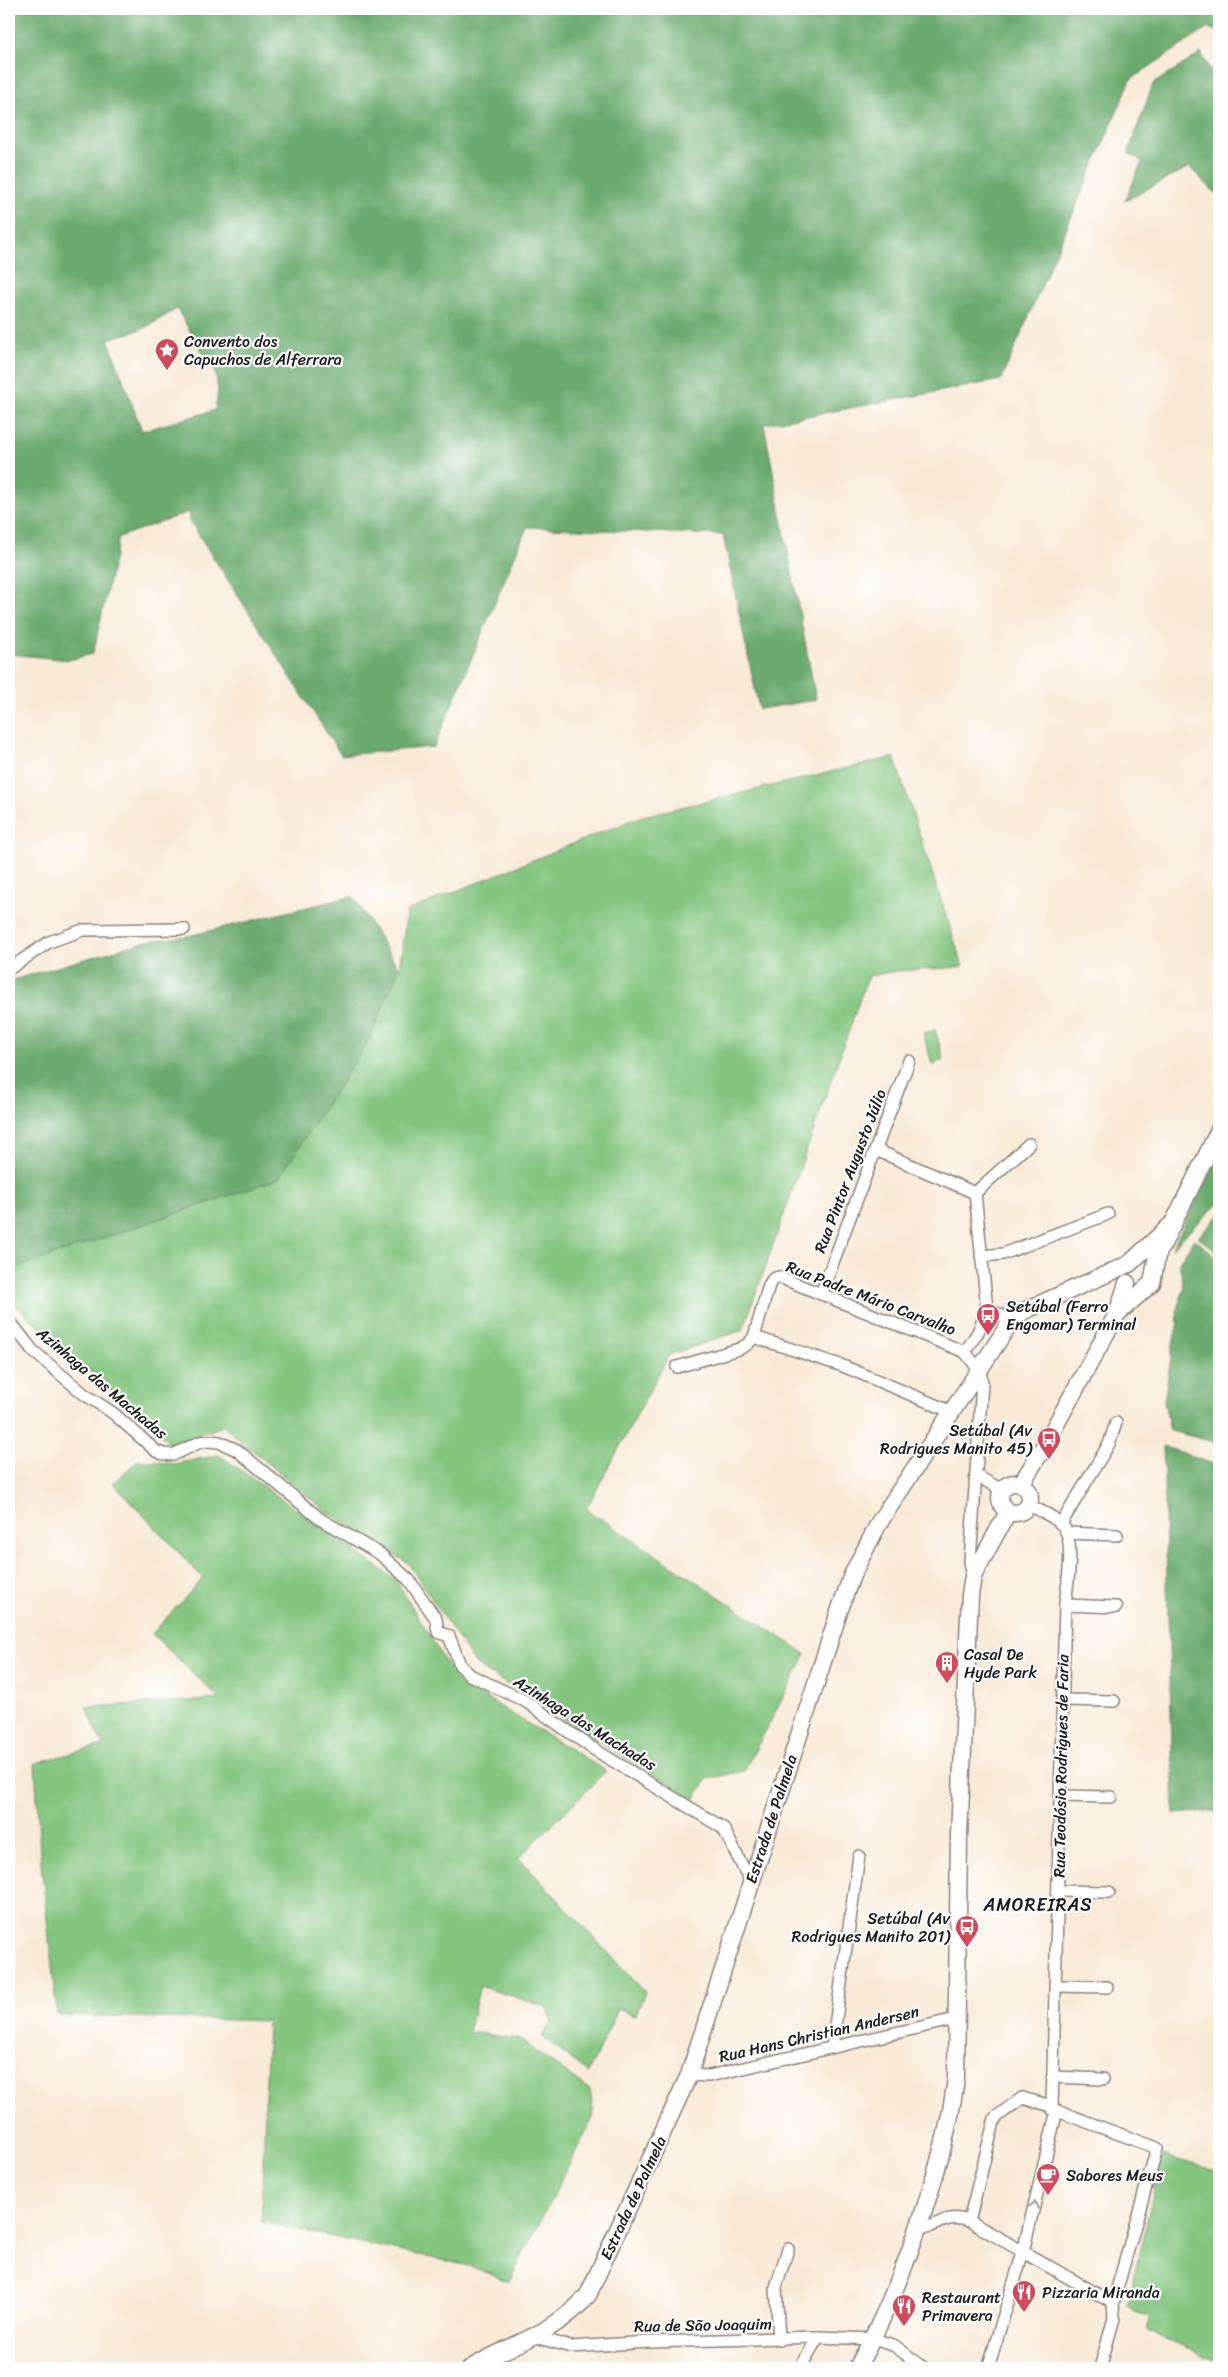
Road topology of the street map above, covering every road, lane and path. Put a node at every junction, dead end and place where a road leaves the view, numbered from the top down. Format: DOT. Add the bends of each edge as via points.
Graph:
graph roads {
  1 [pos="184,929"];
  2 [pos="9,969"];
  3 [pos="909,1060"];
  4 [pos="1219,1130"];
  5 [pos="1029,1144"];
  6 [pos="876,1150"];
  7 [pos="975,1193"];
  8 [pos="1108,1214"];
  9 [pos="1174,1222"];
  10 [pos="981,1256"];
  11 [pos="1131,1263"];
  12 [pos="1154,1274"];
  13 [pos="1096,1279"];
  14 [pos="1126,1282"];
  15 [pos="1145,1289"];
  16 [pos="821,1294"];
  17 [pos="987,1309"];
  18 [pos="1117,1314"];
  19 [pos="9,1320"];
  20 [pos="1012,1320"];
  21 [pos="754,1337"];
  22 [pos="965,1352"];
  23 [pos="677,1367"];
  24 [pos="980,1371"];
  25 [pos="952,1412"];
  26 [pos="1116,1423"];
  27 [pos="977,1476"];
  28 [pos="1021,1484"];
  29 [pos="1002,1490"];
  30 [pos="1029,1505"];
  31 [pos="1008,1512"];
  32 [pos="1064,1528"];
  33 [pos="1117,1535"];
  34 [pos="973,1576"];
  35 [pos="1065,1605"];
  36 [pos="1116,1607"];
  37 [pos="1063,1700"];
  38 [pos="1114,1701"];
  39 [pos="1060,1796"];
  40 [pos="1111,1797"];
  41 [pos="859,1856"];
  42 [pos="751,1881"];
  43 [pos="1058,1891"];
  44 [pos="1109,1892"];
  45 [pos="1056,1986"];
  46 [pos="1107,1987"];
  47 [pos="956,2019"];
  48 [pos="832,2047"];
  49 [pos="689,2075"];
  50 [pos="1053,2077"];
  51 [pos="1103,2079"];
  52 [pos="1054,2108"];
  53 [pos="969,2221"];
  54 [pos="919,2226"];
  55 [pos="788,2249"];
  56 [pos="1023,2252"];
  57 [pos="1113,2303"];
  58 [pos="536,2337"];
  59 [pos="818,2337"];
  60 [pos="874,2338"];
  61 [pos="779,2340"];
  62 [pos="471,2368"];
  63 [pos="800,2368"];
  64 [pos="857,2368"];
  65 [pos="924,2368"];
  66 [pos="988,2368"];
  67 [pos="1100,2368"];
  1 -- 2 [label="street" via="77,932 49,942"];
  3 -- 6 [label="street, Rua Pintor Augusto Júlio"];
  4 -- 9 [label="street, Estrada de Palmela"];
  5 -- 7 [label="street"];
  6 -- 7 [label="street"];
  6 -- 16 [label="street, Rua Pintor Augusto Júlio"];
  7 -- 10 [label="street"];
  8 -- 10 [label="street" via="1003,1254"];
  9 -- 11 [label="street, Estrada de Palmela"];
  9 -- 12 [label="street, Estrada de Palmela" via="1158,1256"];
  10 -- 17 [label="street"];
  11 -- 12 [label="street" via="1147,1262"];
  11 -- 13 [label="street, Estrada de Palmela"];
  11 -- 14 [label="street" via="1124,1272"];
  12 -- 15 [label="street" via="1152,1283"];
  13 -- 14 [label="street, Estrada de Palmela"];
  13 -- 20 [label="street, Estrada de Palmela" via="1024,1311"];
  14 -- 15 [label="street" via="1137,1290"];
  14 -- 18 [label="street"];
  15 -- 18 [label="street"];
  16 -- 21 [label="street, Rua Padre Mário Carvalho" via="779,1277 773,1278"];
  16 -- 22 [label="street, Rua Padre Mário Carvalho"];
  17 -- 20 [label="street"];
  17 -- 22 [label="street"];
  18 -- 28 [label="street"];
  19 -- 42 [label="street, Azinhaga das Machadas" via="33,1351 156,1451 173,1455 200,1442 210,1441 228,1445 320,1519 380,1554 409,1580 436,1619 438,1632 449,1636 460,1665 470,1675 525,1701 592,1748 723,1828"];
  20 -- 24 [label="street, Estrada de Palmela"];
  21 -- 23 [label="street" via="739,1349"];
  21 -- 25 [label="street" via="842,1366"];
  22 -- 24 [label="street"];
  24 -- 25 [label="street, Estrada de Palmela"];
  24 -- 27 [label="street"];
  25 -- 42 [label="street, Estrada de Palmela" via="880,1522 852,1575"];
  26 -- 32 [label="street" via="1109,1444"];
  27 -- 29 [label="street"];
  27 -- 34 [label="street" via="970,1562"];
  28 -- 29 [label="street" via="1013,1483"];
  28 -- 30 [label="street" via="1030,1495"];
  29 -- 31 [label="street" via="1002,1504"];
  30 -- 31 [label="street" via="1018,1513"];
  30 -- 32 [label="street"];
  31 -- 34 [label="street"];
  32 -- 33 [label="street"];
  32 -- 35 [label="street, Rua Teodósio Rodrigues de Faria" via="1070,1546"];
  34 -- 47 [label="street" via="959,1835"];
  35 -- 36 [label="street"];
  35 -- 37 [label="street, Rua Teodósio Rodrigues de Faria"];
  37 -- 38 [label="street"];
  37 -- 39 [label="street, Rua Teodósio Rodrigues de Faria"];
  39 -- 40 [label="street"];
  39 -- 43 [label="street, Rua Teodósio Rodrigues de Faria"];
  41 -- 48 [label="street"];
  42 -- 49 [label="street, Estrada de Palmela"];
  43 -- 44 [label="street"];
  43 -- 45 [label="street, Rua Teodósio Rodrigues de Faria"];
  45 -- 46 [label="street"];
  45 -- 50 [label="street, Rua Teodósio Rodrigues de Faria"];
  47 -- 48 [label="street, Rua Hans Christian Andersen"];
  47 -- 54 [label="street" via="953,2110"];
  48 -- 49 [label="street, Rua Hans Christian Andersen" via="710,2076"];
  49 -- 58 [label="street, Estrada de Palmela" via="588,2295 577,2309"];
  50 -- 51 [label="street"];
  50 -- 52 [label="street, Rua Teodósio Rodrigues de Faria"];
  52 -- 53 [label="street" via="1022,2098 995,2118"];
  56 -- 52 [label="street, Rua Teodósio Rodrigues de Faria, one-way"];
  52 -- 57 [label="street" via="1157,2148"];
  53 -- 54 [label="street" via="951,2217 928,2228"];
  53 -- 56 [label="street"];
  54 -- 60 [label="street"];
  55 -- 61 [label="street" via="776,2287"];
  56 -- 57 [label="street"];
  56 -- 66 [label="street, Rua Teodósio Rodrigues de Faria"];
  57 -- 67 [label="street" via="1114,2318"];
  58 -- 61 [label="street, Rua de São Joaquim" via="571,2347"];
  58 -- 62 [label="street, Estrada de Palmela" via="507,2348"];
  59 -- 60 [label="street, Rua de São Joaquim"];
  59 -- 61 [label="street, Rua de São Joaquim"];
  59 -- 63 [label="street"];
  60 -- 64 [label="street"];
  60 -- 65 [label="street" via="895,2346"];
}
